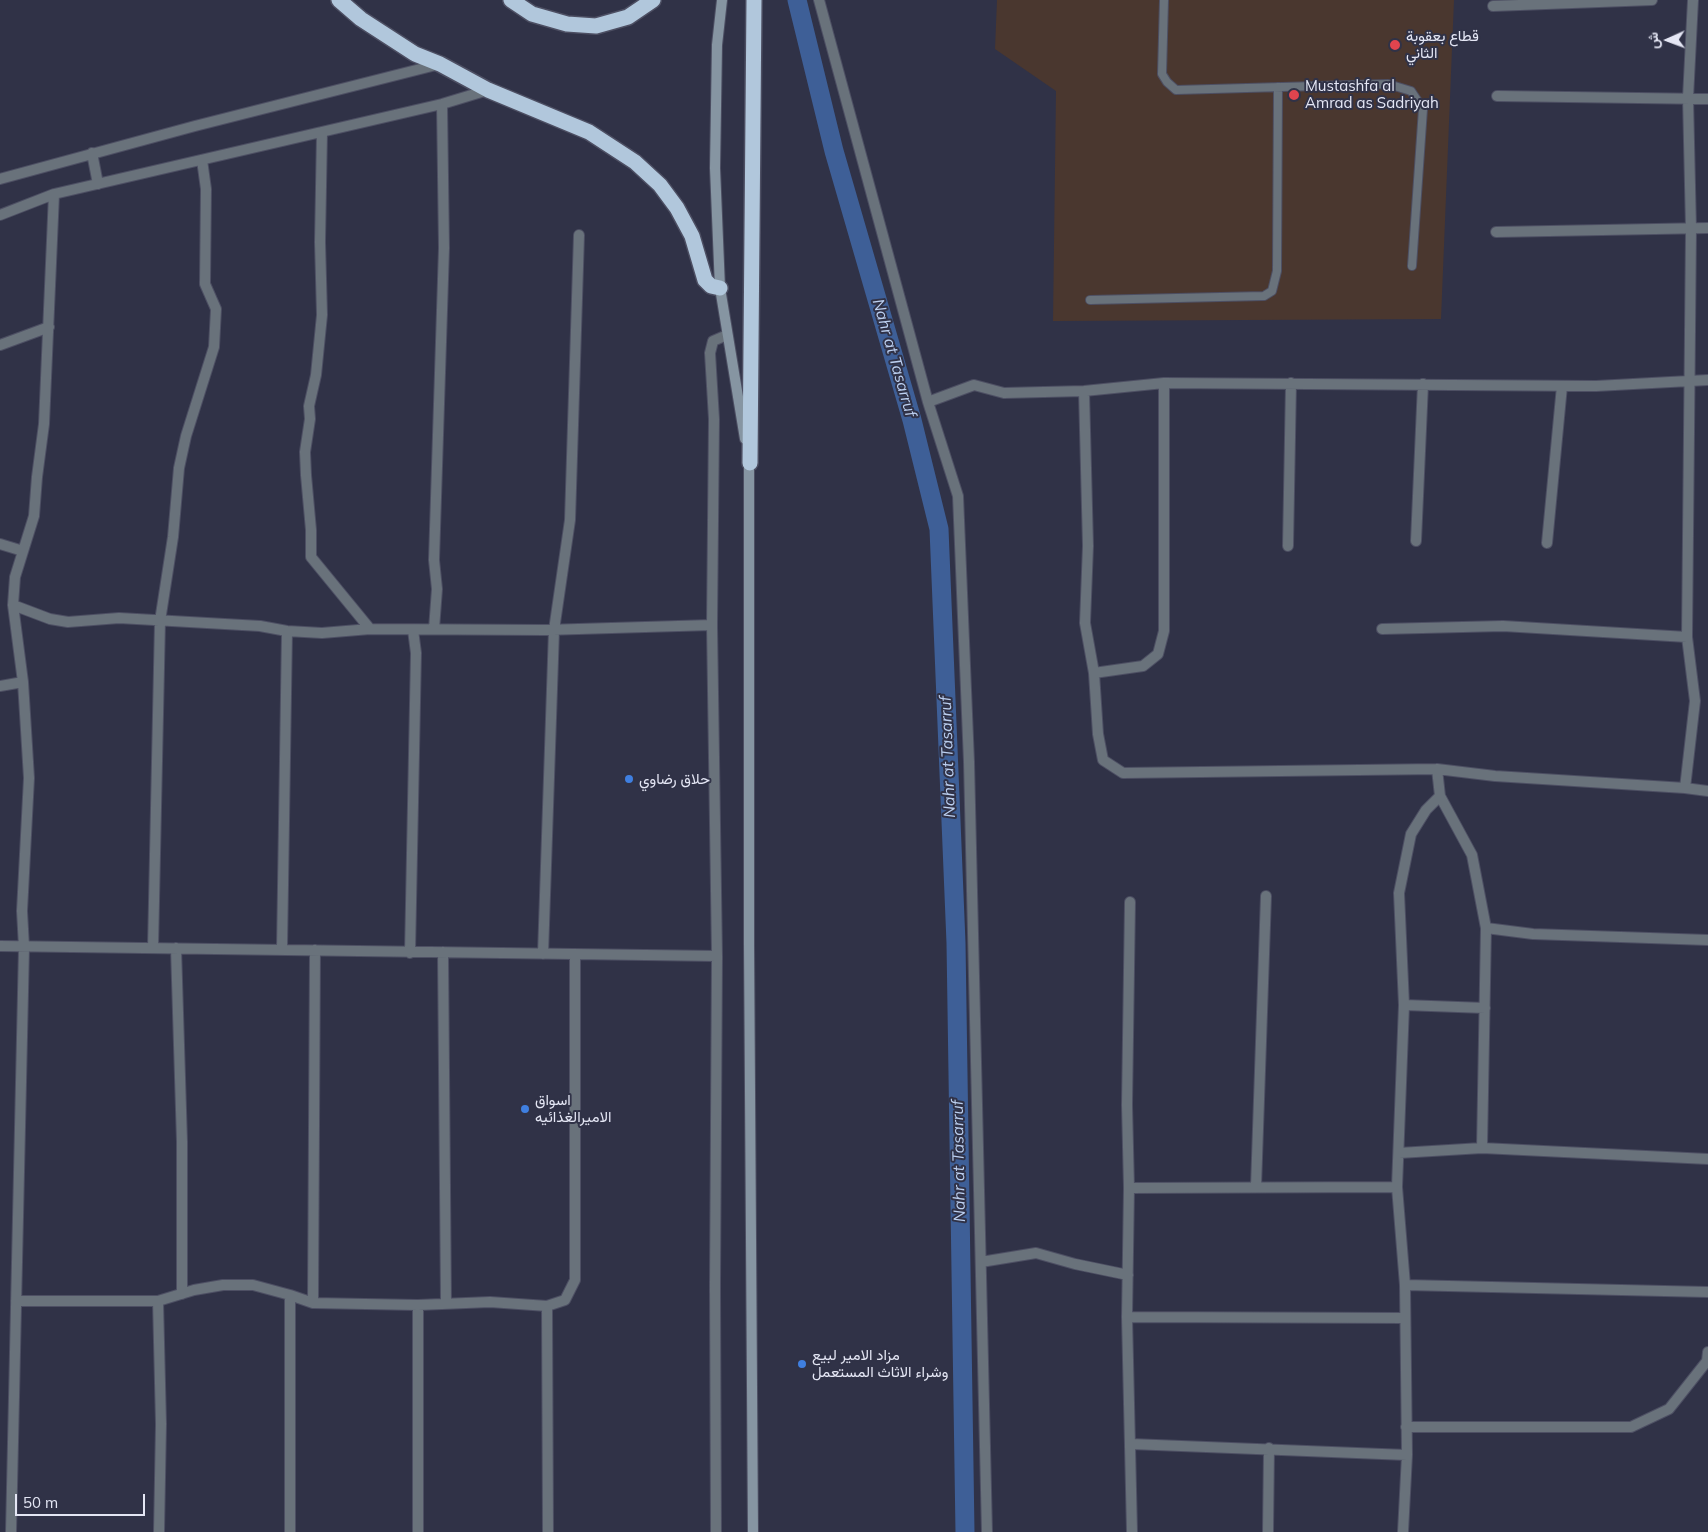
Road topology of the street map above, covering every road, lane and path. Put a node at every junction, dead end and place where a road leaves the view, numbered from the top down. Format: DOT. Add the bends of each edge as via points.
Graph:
graph roads {
  1 [pos="339,0"];
  2 [pos="510,0"];
  3 [pos="653,0"];
  4 [pos="722,0"];
  5 [pos="754,0"];
  6 [pos="819,0"];
  7 [pos="1164,0"];
  8 [pos="1652,0"];
  9 [pos="1693,0"];
  10 [pos="1493,6"];
  11 [pos="440,64"];
  12 [pos="1278,88"];
  13 [pos="488,90"];
  14 [pos="1497,96"];
  15 [pos="1688,98"];
  16 [pos="1708,99"];
  17 [pos="442,104"];
  18 [pos="322,132"];
  19 [pos="92,153"];
  20 [pos="202,160"];
  21 [pos="0,179"];
  22 [pos="98,184"];
  23 [pos="54,194"];
  24 [pos="0,215"];
  25 [pos="1708,228"];
  26 [pos="1691,229"];
  27 [pos="1496,232"];
  28 [pos="578,235"];
  29 [pos="1412,266"];
  30 [pos="720,288"];
  31 [pos="1090,300"];
  32 [pos="49,327"];
  33 [pos="727,335"];
  34 [pos="0,345"];
  35 [pos="1690,380"];
  36 [pos="1708,380"];
  37 [pos="1164,383"];
  38 [pos="1291,384"];
  39 [pos="1423,384"];
  40 [pos="1562,386"];
  41 [pos="1084,391"];
  42 [pos="928,402"];
  43 [pos="750,463"];
  44 [pos="1416,541"];
  45 [pos="1546,543"];
  46 [pos="0,544"];
  47 [pos="1288,546"];
  48 [pos="23,552"];
  49 [pos="13,605"];
  50 [pos="160,620"];
  51 [pos="712,625"];
  52 [pos="370,629"];
  53 [pos="434,629"];
  54 [pos="1382,629"];
  55 [pos="413,630"];
  56 [pos="554,630"];
  57 [pos="287,631"];
  58 [pos="1687,637"];
  59 [pos="1094,673"];
  60 [pos="23,682"];
  61 [pos="0,686"];
  62 [pos="1437,769"];
  63 [pos="1685,788"];
  64 [pos="1708,791"];
  65 [pos="1440,796"];
  66 [pos="1266,896"];
  67 [pos="1130,902"];
  68 [pos="1486,928"];
  69 [pos="1708,940"];
  70 [pos="0,946"];
  71 [pos="24,947"];
  72 [pos="153,948"];
  73 [pos="176,948"];
  74 [pos="282,949"];
  75 [pos="315,950"];
  76 [pos="443,952"];
  77 [pos="410,953"];
  78 [pos="543,954"];
  79 [pos="575,955"];
  80 [pos="717,956"];
  81 [pos="1404,1005"];
  82 [pos="1484,1008"];
  83 [pos="1482,1148"];
  84 [pos="1399,1153"];
  85 [pos="1708,1159"];
  86 [pos="1256,1187"];
  87 [pos="1397,1187"];
  88 [pos="1129,1188"];
  89 [pos="981,1262"];
  90 [pos="1128,1275"];
  91 [pos="1405,1285"];
  92 [pos="1708,1292"];
  93 [pos="182,1294"];
  94 [pos="290,1295"];
  95 [pos="16,1301"];
  96 [pos="158,1301"];
  97 [pos="313,1303"];
  98 [pos="418,1304"];
  99 [pos="446,1304"];
  100 [pos="547,1306"];
  101 [pos="1127,1317"];
  102 [pos="1405,1318"];
  103 [pos="1708,1352"];
  104 [pos="1406,1427"];
  105 [pos="1131,1444"];
  106 [pos="1269,1448"];
  107 [pos="1407,1455"];
  108 [pos="11,1532"];
  109 [pos="159,1532"];
  110 [pos="290,1532"];
  111 [pos="418,1532"];
  112 [pos="548,1532"];
  113 [pos="716,1532"];
  114 [pos="753,1532"];
  115 [pos="987,1532"];
  116 [pos="1132,1532"];
  117 [pos="1268,1532"];
  118 [pos="1402,1532"];
  1 -- 11 [label="highway" via="415,54"];
  2 -- 3 [label="highway" via="532,14 567,24 596,26 628,17"];
  4 -- 30 [label="street" via="716,45"];
  5 -- 43 [label="highway"];
  6 -- 42 [label="street"];
  7 -- 12 [label="lane" via="1162,74 1176,90"];
  8 -- 10 [label="street"];
  9 -- 15 [label="street"];
  11 -- 13 [label="highway"];
  11 -- 19 [label="street"];
  12 -- 29 [label="lane" via="1388,84 1411,91 1422,109"];
  12 -- 31 [label="lane" via="1277,271 1272,291 1264,296"];
  13 -- 17 [label="street"];
  13 -- 30 [label="highway" via="589,132 636,162 660,184 677,208 692,236 705,280"];
  14 -- 15 [label="street"];
  15 -- 16 [label="street"];
  15 -- 26 [label="street"];
  17 -- 18 [label="street"];
  17 -- 53 [label="street" via="444,248"];
  18 -- 20 [label="street"];
  18 -- 52 [label="street" via="322,314 305,452 311,557"];
  19 -- 21 [label="street"];
  19 -- 22 [label="street"];
  20 -- 22 [label="street"];
  20 -- 50 [label="street" via="206,189 205,284 216,309 214,347 178,468 173,537"];
  22 -- 23 [label="street"];
  23 -- 24 [label="street"];
  23 -- 32 [label="street"];
  25 -- 26 [label="street"];
  26 -- 27 [label="street"];
  26 -- 35 [label="street"];
  28 -- 56 [label="street" via="570,520"];
  30 -- 33 [label="street"];
  32 -- 34 [label="street"];
  32 -- 48 [label="street" via="44,424 34,516"];
  33 -- 43 [label="street"];
  33 -- 51 [label="street" via="713,341 710,353 714,419"];
  35 -- 36 [label="street"];
  35 -- 40 [label="street"];
  35 -- 58 [label="street"];
  37 -- 38 [label="street"];
  37 -- 41 [label="street"];
  37 -- 59 [label="street" via="1164,631 1158,654 1143,666"];
  38 -- 39 [label="street"];
  38 -- 47 [label="street"];
  39 -- 40 [label="street"];
  39 -- 44 [label="street"];
  40 -- 45 [label="street"];
  41 -- 42 [label="street" via="1004,392 974,385"];
  41 -- 59 [label="street" via="1088,546 1085,623"];
  42 -- 89 [label="street" via="958,496 969,762"];
  43 -- 114 [label="street" via="748,944"];
  46 -- 48 [label="street"];
  48 -- 49 [label="street"];
  49 -- 50 [label="street" via="68,622 118,618"];
  49 -- 60 [label="street"];
  50 -- 57 [label="street" via="260,626"];
  50 -- 72 [label="street"];
  51 -- 56 [label="street"];
  51 -- 80 [label="street"];
  52 -- 55 [label="street"];
  52 -- 57 [label="street" via="322,633"];
  53 -- 55 [label="street"];
  53 -- 56 [label="street"];
  54 -- 58 [label="street" via="1503,626"];
  55 -- 77 [label="street" via="416,653"];
  56 -- 78 [label="street"];
  57 -- 74 [label="street"];
  58 -- 63 [label="street" via="1695,701"];
  59 -- 62 [label="street" via="1103,760 1123,773"];
  60 -- 61 [label="street"];
  60 -- 71 [label="street" via="29,778 22,911"];
  62 -- 63 [label="street" via="1495,776"];
  62 -- 65 [label="street"];
  63 -- 64 [label="street"];
  65 -- 68 [label="street" via="1472,855"];
  65 -- 81 [label="street" via="1426,810 1411,834 1399,893"];
  66 -- 86 [label="street"];
  67 -- 88 [label="street"];
  68 -- 69 [label="street" via="1533,934"];
  68 -- 82 [label="street"];
  70 -- 71 [label="street"];
  71 -- 72 [label="street"];
  71 -- 95 [label="street"];
  72 -- 73 [label="street"];
  73 -- 74 [label="street"];
  73 -- 93 [label="street" via="182,1142"];
  74 -- 75 [label="street"];
  75 -- 77 [label="street"];
  75 -- 97 [label="street"];
  76 -- 77 [label="street"];
  76 -- 78 [label="street"];
  76 -- 99 [label="street"];
  78 -- 79 [label="street"];
  79 -- 80 [label="street"];
  79 -- 100 [label="street" via="575,1280 565,1300"];
  80 -- 113 [label="street"];
  81 -- 82 [label="street"];
  81 -- 84 [label="street"];
  82 -- 83 [label="street"];
  83 -- 84 [label="street"];
  83 -- 85 [label="street"];
  84 -- 87 [label="street"];
  86 -- 87 [label="street"];
  86 -- 88 [label="street"];
  87 -- 91 [label="street"];
  88 -- 90 [label="street"];
  89 -- 90 [label="street" via="1036,1253"];
  89 -- 115 [label="street"];
  90 -- 101 [label="street"];
  91 -- 92 [label="street"];
  91 -- 102 [label="street"];
  93 -- 94 [label="street" via="223,1285 253,1285"];
  93 -- 96 [label="street"];
  94 -- 97 [label="street"];
  94 -- 110 [label="street"];
  95 -- 96 [label="street"];
  95 -- 108 [label="street"];
  96 -- 109 [label="street"];
  97 -- 98 [label="street"];
  98 -- 99 [label="street"];
  98 -- 111 [label="street"];
  99 -- 100 [label="street" via="490,1302"];
  100 -- 112 [label="street"];
  101 -- 102 [label="street"];
  101 -- 105 [label="street"];
  102 -- 104 [label="street"];
  103 -- 104 [label="street" via="1707,1361 1668,1409 1631,1427"];
  104 -- 107 [label="street"];
  105 -- 106 [label="street"];
  105 -- 116 [label="street"];
  106 -- 107 [label="street"];
  106 -- 117 [label="street"];
  107 -- 118 [label="street"];
}
